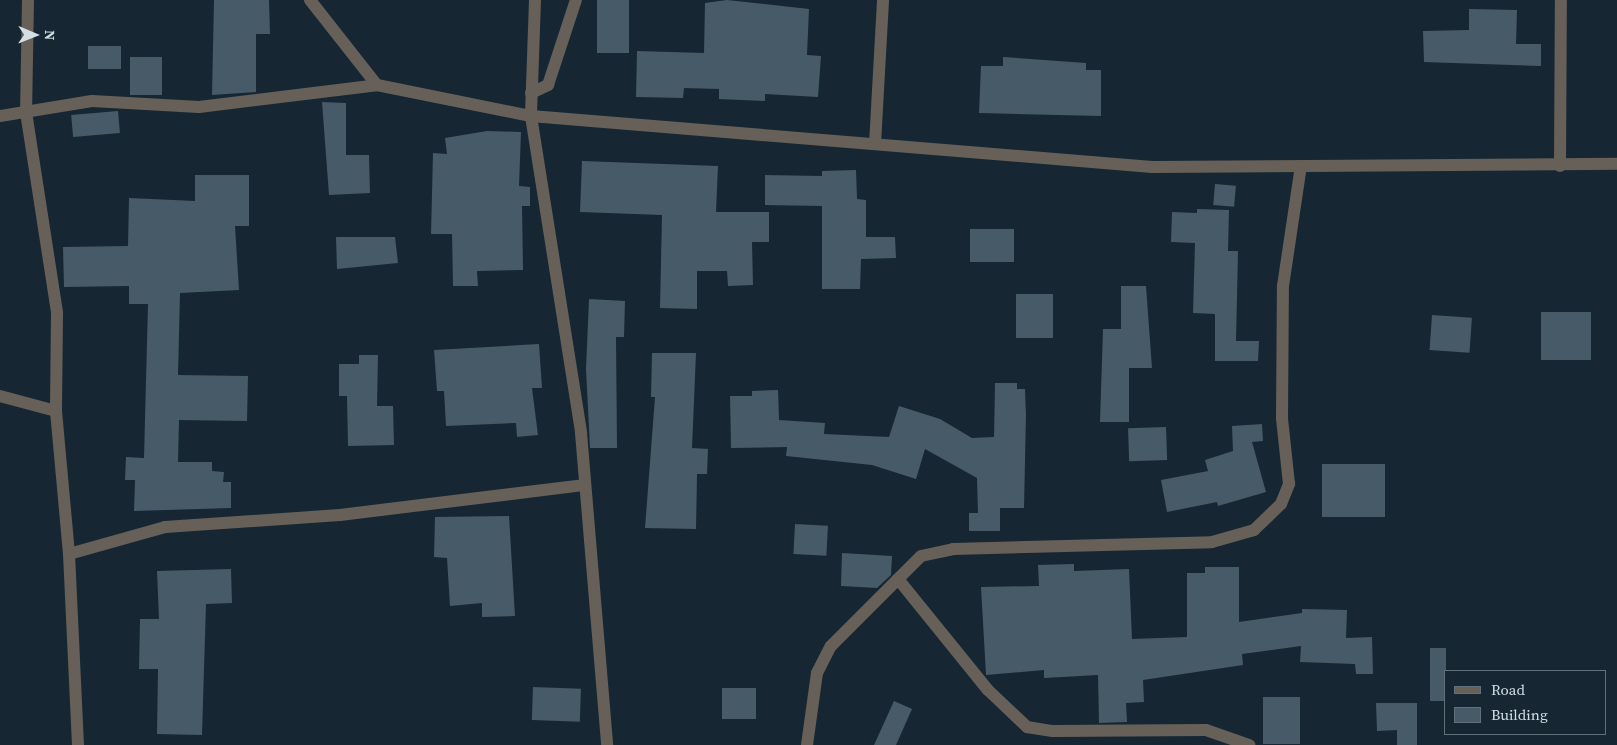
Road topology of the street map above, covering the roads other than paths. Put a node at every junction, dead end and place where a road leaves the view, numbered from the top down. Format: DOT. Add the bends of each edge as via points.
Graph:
graph roads {
  1 [pos="28,0"];
  2 [pos="310,0"];
  3 [pos="535,0"];
  4 [pos="576,0"];
  5 [pos="883,0"];
  6 [pos="1561,0"];
  7 [pos="377,85"];
  8 [pos="531,94"];
  9 [pos="26,112"];
  10 [pos="0,116"];
  11 [pos="531,116"];
  12 [pos="875,144"];
  13 [pos="1617,164"];
  14 [pos="1301,166"];
  15 [pos="1560,166"];
  16 [pos="0,396"];
  17 [pos="56,411"];
  18 [pos="585,485"];
  19 [pos="69,554"];
  20 [pos="898,579"];
  21 [pos="78,745"];
  22 [pos="607,745"];
  23 [pos="807,745"];
  24 [pos="1249,745"];
  1 -- 9 [label="street"];
  2 -- 7 [label="street"];
  3 -- 8 [label="street"];
  4 -- 8 [label="street" via="548,85"];
  5 -- 12 [label="street"];
  6 -- 15 [label="street"];
  7 -- 9 [label="street" via="199,107 92,101"];
  7 -- 11 [label="street"];
  8 -- 11 [label="street"];
  9 -- 10 [label="street"];
  9 -- 17 [label="street" via="58,313"];
  11 -- 12 [label="street"];
  11 -- 18 [label="street" via="571,357"];
  12 -- 14 [label="street" via="1152,167"];
  13 -- 15 [label="street"];
  14 -- 15 [label="street"];
  14 -- 20 [label="street" via="1283,286 1282,418 1289,484 1281,504 1254,530 1212,542 953,549 921,556"];
  16 -- 17 [label="street"];
  17 -- 19 [label="street"];
  18 -- 19 [label="street" via="340,515 165,527"];
  18 -- 22 [label="street"];
  19 -- 21 [label="street"];
  20 -- 23 [label="street" via="831,646 817,673"];
  20 -- 24 [label="street" via="988,690 1027,727 1053,731 1206,730"];
}
